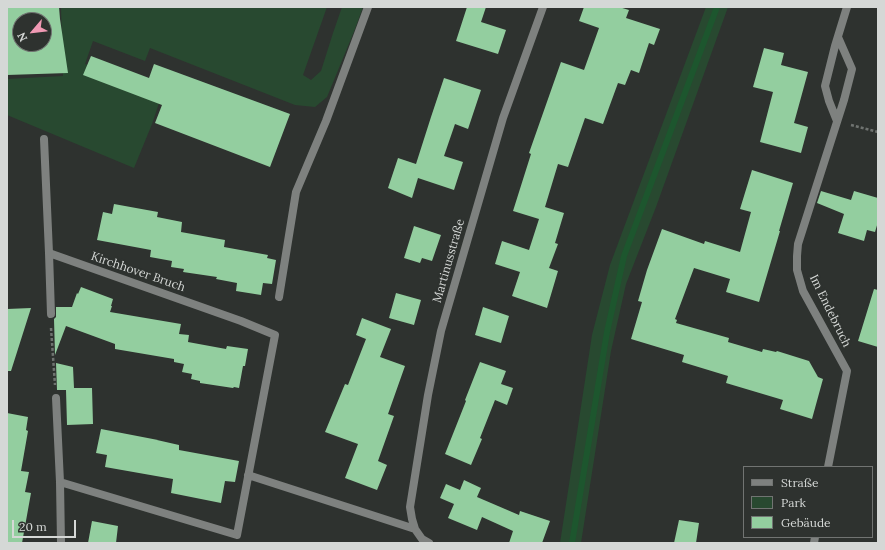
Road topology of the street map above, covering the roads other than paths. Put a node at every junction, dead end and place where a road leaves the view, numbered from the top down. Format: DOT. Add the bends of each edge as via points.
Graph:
graph roads {
  1 [pos="368,7"];
  2 [pos="542,7"];
  3 [pos="847,7"];
  4 [pos="838,37"];
  5 [pos="837,121"];
  6 [pos="44,139"];
  7 [pos="49,254"];
  8 [pos="279,297"];
  9 [pos="50,314"];
  10 [pos="56,398"];
  11 [pos="828,466"];
  12 [pos="248,476"];
  13 [pos="60,482"];
  14 [pos="415,529"];
  15 [pos="61,543"];
  16 [pos="429,543"];
  1 -- 8 [label="street" via="326,121 296,192"];
  2 -- 14 [label="street, Martinusstraße" via="503,118 441,331 410,507"];
  3 -- 4 [label="street"];
  4 -- 5 [label="street" via="826,86"];
  4 -- 5 [label="street, Im Endebruch" via="852,69"];
  5 -- 11 [label="street, Im Endebruch" via="798,244 797,256 797,270 803,291 847,371"];
  6 -- 7 [label="street"];
  7 -- 9 [label="street"];
  7 -- 12 [label="street, Kirchhover Bruch" via="275,335"];
  10 -- 13 [label="street"];
  12 -- 13 [label="street" via="236,535"];
  12 -- 14 [label="street"];
  13 -- 15 [label="street"];
  14 -- 16 [label="street" via="422,539"];
}
